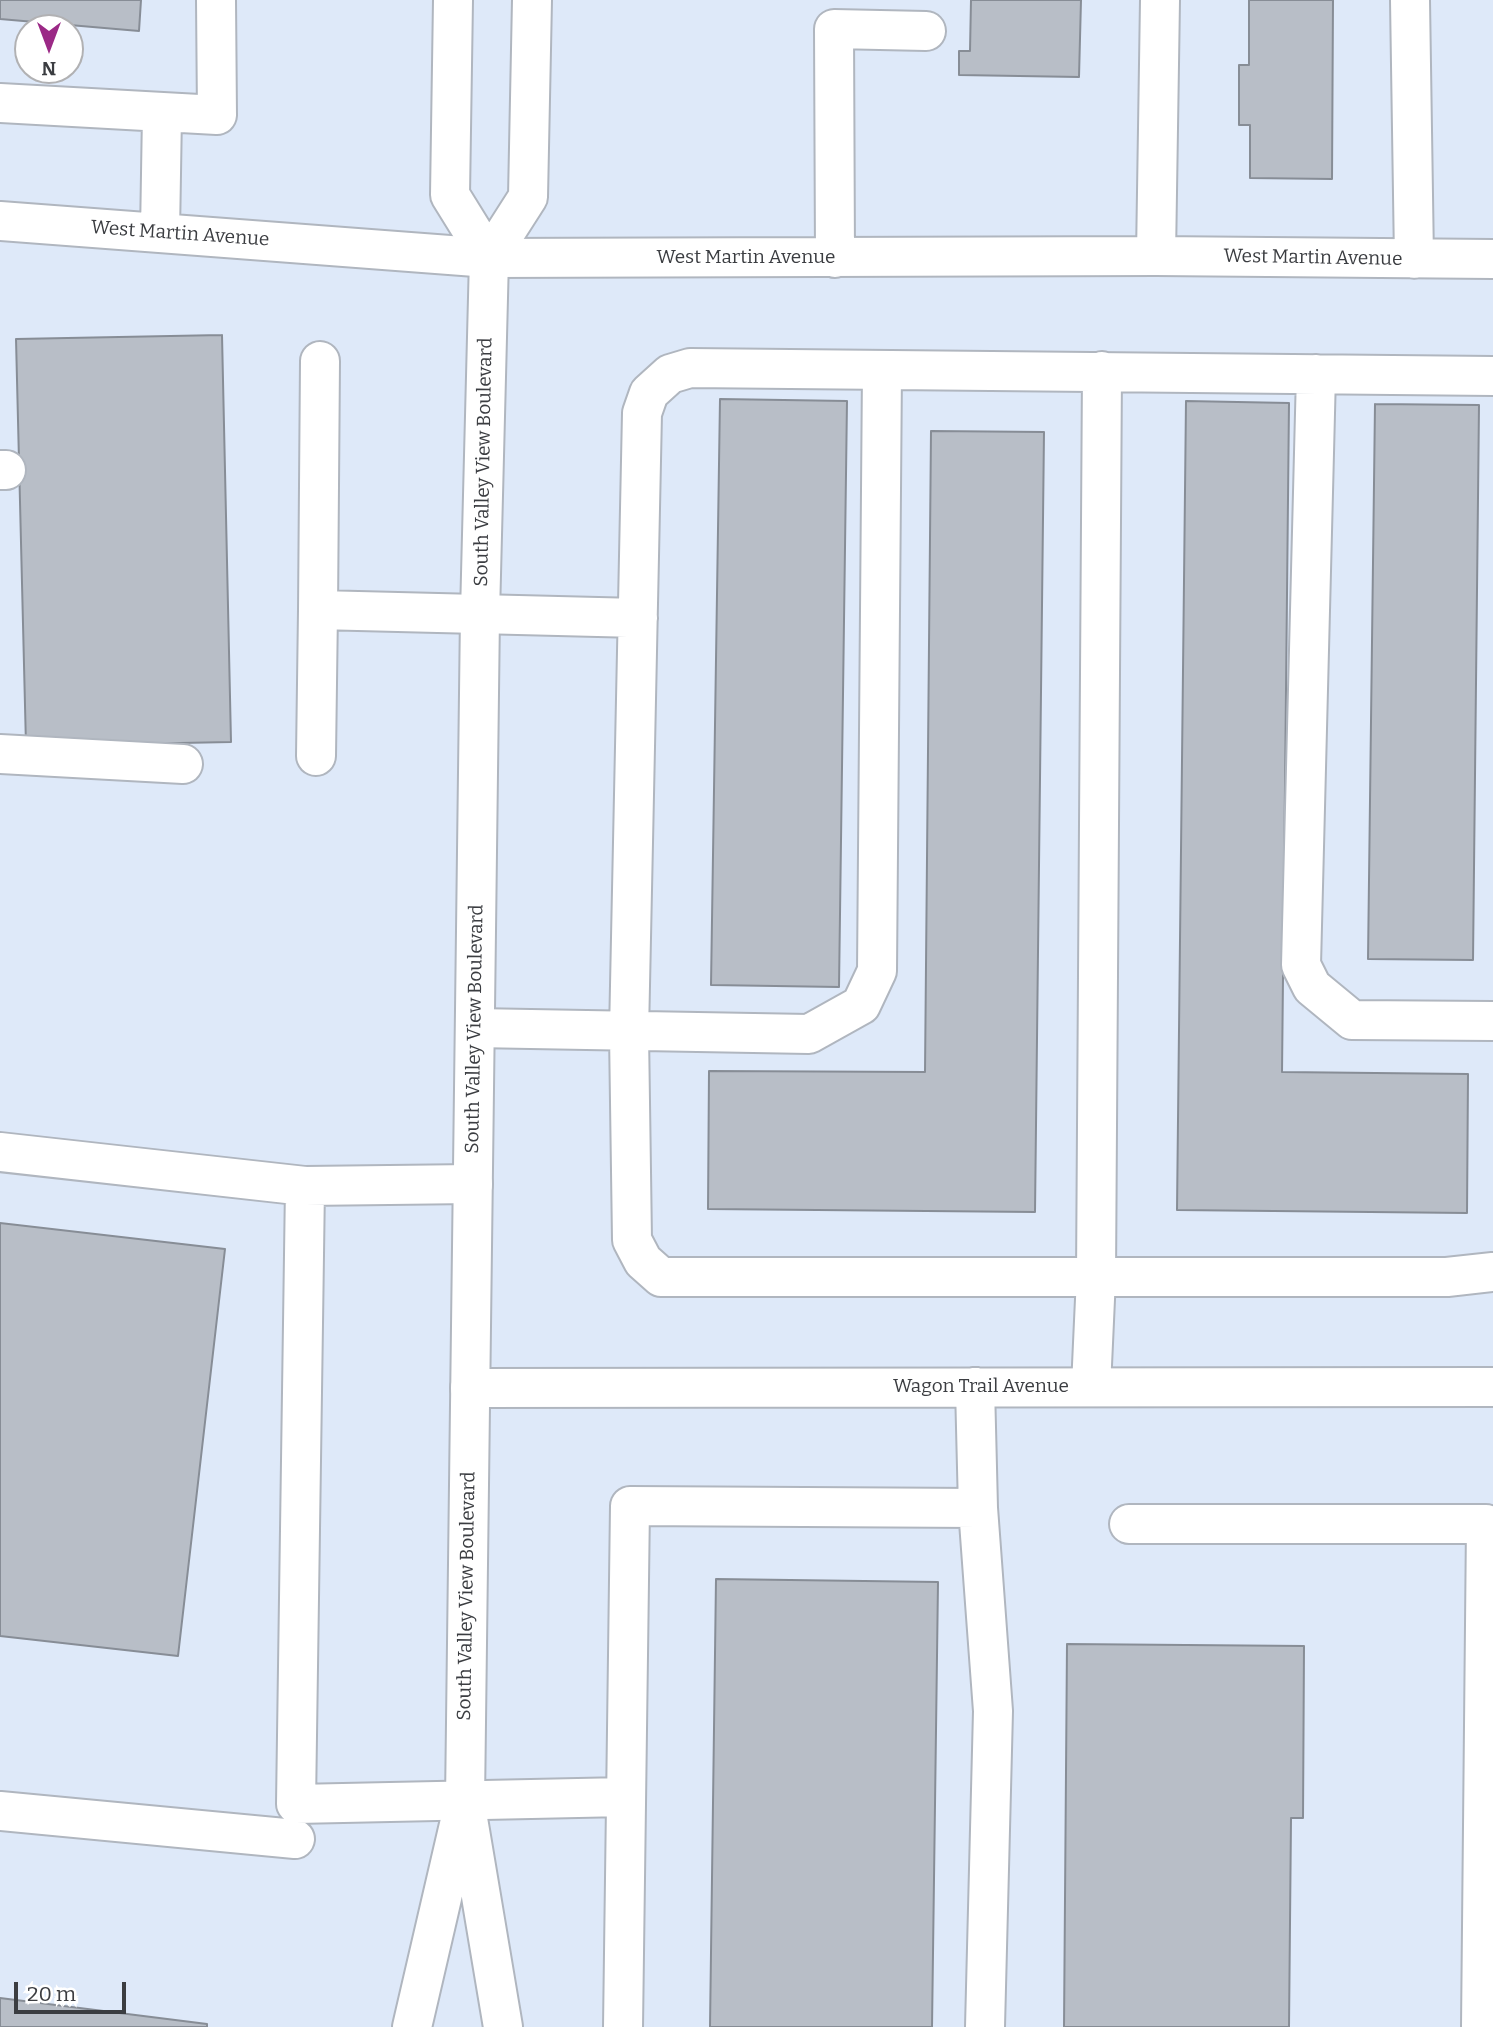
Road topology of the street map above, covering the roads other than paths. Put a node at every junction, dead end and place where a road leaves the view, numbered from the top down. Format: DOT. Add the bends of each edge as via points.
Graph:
graph roads {
  1 [pos="216,0"];
  2 [pos="453,0"];
  3 [pos="532,0"];
  4 [pos="1160,0"];
  5 [pos="1410,0"];
  6 [pos="926,31"];
  7 [pos="0,103"];
  8 [pos="162,114"];
  9 [pos="0,221"];
  10 [pos="160,233"];
  11 [pos="1156,256"];
  12 [pos="489,258"];
  13 [pos="835,258"];
  14 [pos="1414,259"];
  15 [pos="1493,259"];
  16 [pos="320,361"];
  17 [pos="882,370"];
  18 [pos="1102,371"];
  19 [pos="1316,374"];
  20 [pos="1493,376"];
  21 [pos="318,610"];
  22 [pos="480,614"];
  23 [pos="638,618"];
  24 [pos="0,754"];
  25 [pos="316,757"];
  26 [pos="183,764"];
  27 [pos="1493,1021"];
  28 [pos="475,1028"];
  29 [pos="629,1032"];
  30 [pos="0,1152"];
  31 [pos="473,1184"];
  32 [pos="305,1186"];
  33 [pos="1493,1272"];
  34 [pos="1096,1277"];
  35 [pos="975,1387"];
  36 [pos="1091,1387"];
  37 [pos="1493,1387"];
  38 [pos="470,1388"];
  39 [pos="978,1508"];
  40 [pos="1129,1524"];
  41 [pos="1487,1698"];
  42 [pos="625,1797"];
  43 [pos="465,1801"];
  44 [pos="0,1811"];
  45 [pos="295,1839"];
  46 [pos="412,2027"];
  47 [pos="503,2027"];
  48 [pos="623,2027"];
  49 [pos="985,2027"];
  50 [pos="1481,2027"];
  1 -- 8 [label="main road" via="217,115"];
  2 -- 12 [label="main road" via="450,195"];
  3 -- 12 [label="main road" via="528,197"];
  4 -- 11 [label="main road"];
  5 -- 14 [label="main road"];
  6 -- 13 [label="main road" via="834,29"];
  7 -- 8 [label="main road"];
  8 -- 10 [label="main road"];
  9 -- 10 [label="main road, West Martin Avenue"];
  10 -- 12 [label="main road, West Martin Avenue"];
  11 -- 13 [label="main road, West Martin Avenue"];
  11 -- 14 [label="main road, West Martin Avenue"];
  12 -- 13 [label="main road, West Martin Avenue"];
  12 -- 22 [label="main road, South Valley View Boulevard"];
  14 -- 15 [label="main road, West Martin Avenue"];
  16 -- 21 [label="main road"];
  17 -- 18 [label="main road"];
  17 -- 23 [label="main road" via="690,368 670,374 649,393 642,412"];
  17 -- 29 [label="main road" via="877,971 861,1005 809,1034"];
  18 -- 19 [label="main road"];
  18 -- 34 [label="main road"];
  19 -- 20 [label="main road"];
  19 -- 27 [label="main road" via="1301,965 1312,987 1352,1020"];
  21 -- 22 [label="main road"];
  21 -- 25 [label="main road"];
  22 -- 23 [label="main road"];
  22 -- 28 [label="main road, South Valley View Boulevard"];
  23 -- 29 [label="main road"];
  24 -- 26 [label="main road"];
  28 -- 29 [label="main road"];
  28 -- 31 [label="main road, South Valley View Boulevard"];
  29 -- 34 [label="main road" via="632,1240 643,1261 661,1277"];
  30 -- 32 [label="main road"];
  31 -- 32 [label="main road"];
  31 -- 38 [label="main road, South Valley View Boulevard"];
  32 -- 43 [label="main road" via="296,1804"];
  33 -- 34 [label="main road" via="1447,1277"];
  34 -- 36 [label="main road"];
  35 -- 36 [label="main road, Wagon Trail Avenue"];
  35 -- 38 [label="main road, Wagon Trail Avenue"];
  35 -- 39 [label="main road"];
  36 -- 37 [label="main road, Wagon Trail Avenue"];
  38 -- 43 [label="main road, South Valley View Boulevard"];
  39 -- 42 [label="main road" via="630,1506"];
  39 -- 49 [label="main road" via="993,1711"];
  40 -- 41 [label="main road" via="1486,1524"];
  41 -- 50 [label="main road"];
  42 -- 43 [label="main road"];
  42 -- 48 [label="main road"];
  43 -- 46 [label="main road, South Valley View Boulevard"];
  43 -- 47 [label="main road, South Valley View Boulevard"];
  44 -- 45 [label="main road"];
}
